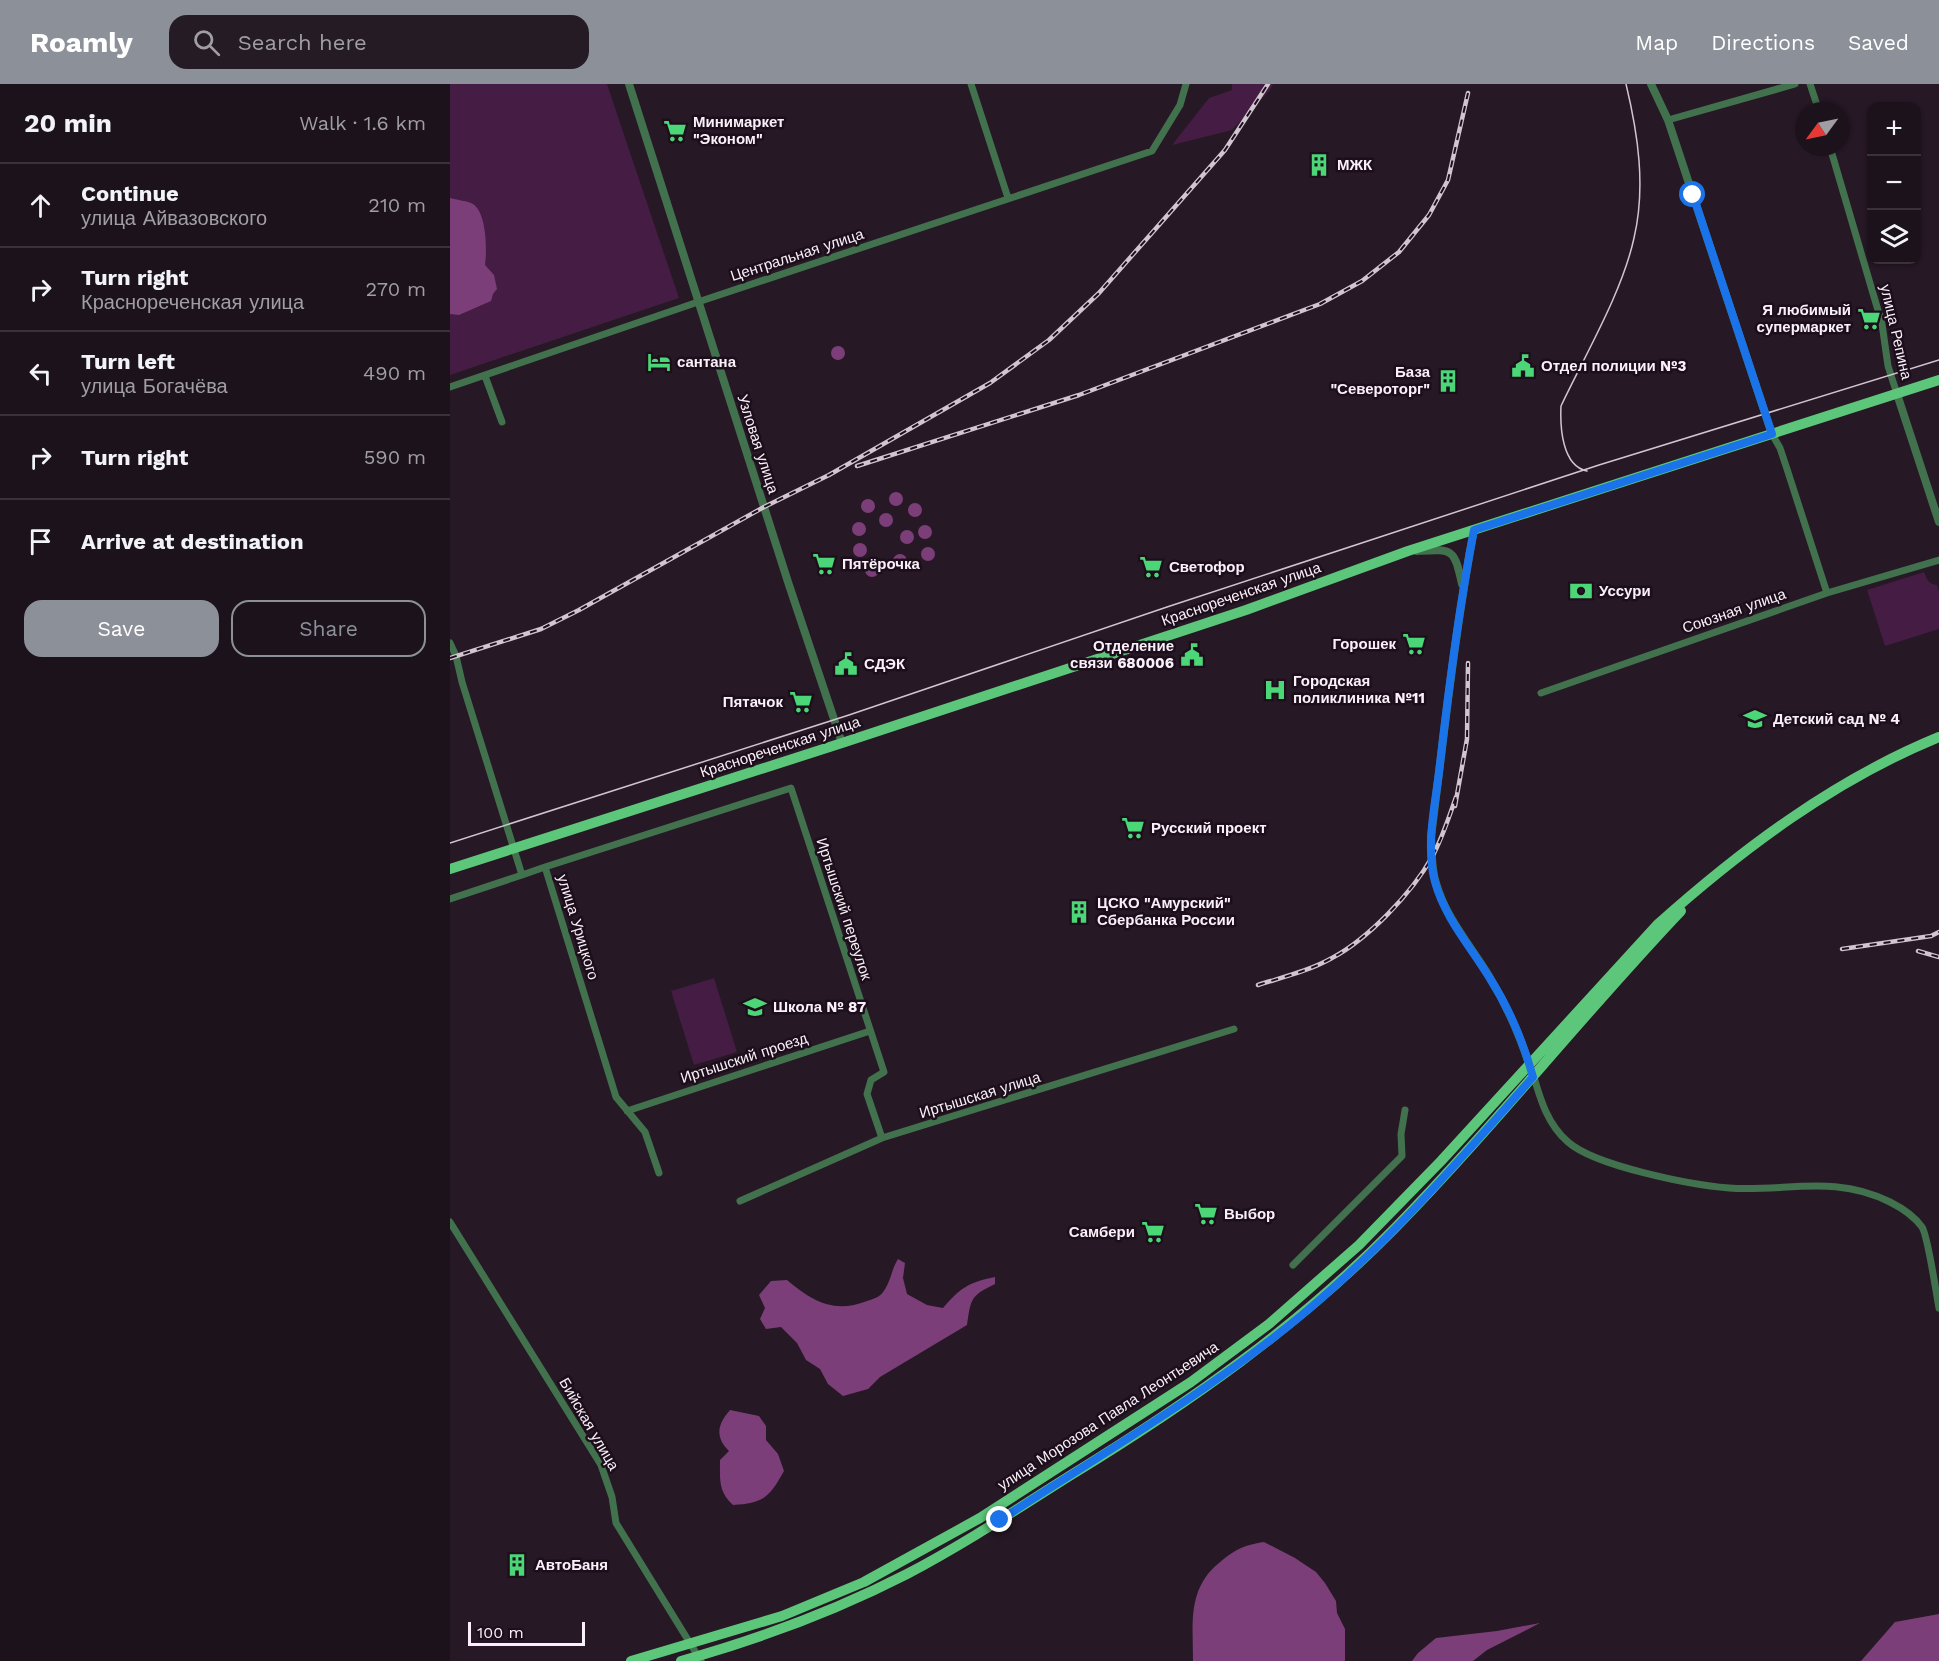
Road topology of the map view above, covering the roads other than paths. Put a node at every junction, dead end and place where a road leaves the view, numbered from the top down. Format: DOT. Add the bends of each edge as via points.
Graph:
graph roads {
  1 [pos="629,84"];
  2 [pos="971,84"];
  3 [pos="1186,84"];
  4 [pos="1651,84"];
  5 [pos="1795,84"];
  6 [pos="1813,85"];
  7 [pos="1817,102"];
  8 [pos="1668,120"];
  9 [pos="1833,156"];
  10 [pos="1008,198"];
  11 [pos="698,302"];
  12 [pos="485,376"];
  13 [pos="1939,380"];
  14 [pos="450,387"];
  15 [pos="1897,394"];
  16 [pos="502,422"];
  17 [pos="1772,434"];
  18 [pos="1939,522"];
  19 [pos="1474,530"];
  20 [pos="1408,551"];
  21 [pos="1939,560"];
  22 [pos="1463,587"];
  23 [pos="1827,593"];
  24 [pos="450,643"];
  25 [pos="1540,693"];
  26 [pos="1939,737"];
  27 [pos="842,743"];
  28 [pos="514,848"];
  29 [pos="545,867"];
  30 [pos="450,869"];
  31 [pos="522,875"];
  32 [pos="1695,891"];
  33 [pos="450,899"];
  34 [pos="1234,1029"];
  35 [pos="870,1031"];
  36 [pos="1530,1064"];
  37 [pos="1533,1077"];
  38 [pos="1405,1110"];
  39 [pos="627,1111"];
  40 [pos="882,1138"];
  41 [pos="659,1173"];
  42 [pos="740,1201"];
  43 [pos="450,1222"];
  44 [pos="1293,1265"];
  45 [pos="1939,1308"];
  46 [pos="692,1644"];
  47 [pos="700,1659"];
  48 [pos="631,1661"];
  49 [pos="681,1661"];
  1 -- 11 [label="street, Узловая улица"];
  2 -- 10 [label="street"];
  3 -- 10 [label="street, Центральная улица" via="1180,105 1152,151"];
  4 -- 8 [label="street"];
  5 -- 8 [label="street"];
  6 -- 7 [label="street"];
  8 -- 17 [label="street"];
  9 -- 15 [label="street, улица Репина" via="1882,324"];
  10 -- 11 [label="street, Центральная улица"];
  11 -- 12 [label="street, Центральная улица"];
  11 -- 27 [label="street, Узловая улица"];
  12 -- 14 [label="street, Центральная улица"];
  12 -- 16 [label="street"];
  13 -- 15 [label="main road, Краснореченская улица"];
  15 -- 17 [label="main road, Краснореченская улица"];
  15 -- 18 [label="street, улица Репина"];
  17 -- 19 [label="main road, Краснореченская улица"];
  17 -- 23 [label="street" via="1784,458"];
  19 -- 20 [label="main road, Краснореченская улица"];
  19 -- 22 [label="street"];
  20 -- 22 [label="street" via="1450,552"];
  20 -- 27 [label="main road, Краснореченская улица" via="1246,610"];
  21 -- 23 [label="street, Союзная улица"];
  22 -- 36 [label="street" via="1431,837 1435,880 1450,917 1514,1021"];
  23 -- 25 [label="street, Союзная улица"];
  24 -- 28 [label="street"];
  26 -- 32 [label="main road, улица Морозова Павла Леонтьевича" via="1816,802 1751,846"];
  27 -- 28 [label="main road, Краснореченская улица"];
  28 -- 30 [label="main road, Краснореченская улица"];
  28 -- 31 [label="street"];
  29 -- 31 [label="street, улица Урицкого"];
  29 -- 35 [label="street, Иртышский переулок" via="791,789"];
  29 -- 39 [label="street, улица Урицкого" via="615,1097"];
  31 -- 33 [label="street, улица Урицкого"];
  32 -- 36 [label="main road, улица Морозова Павла Леонтьевича" via="1658,924"];
  32 -- 37 [label="main road, улица Морозова Павла Леонтьевича"];
  34 -- 40 [label="street, Иртышская улица"];
  35 -- 39 [label="street, Иртышский проезд"];
  35 -- 40 [label="street, Иртышский переулок" via="884,1072 871,1080 867,1094"];
  36 -- 37 [label="street"];
  36 -- 46 [label="main road, улица Морозова Павла Леонтьевича" via="1359,1245 1269,1324 1191,1382 980,1518 897,1565 782,1616"];
  37 -- 45 [label="street" via="1548,1117 1567,1142 1586,1154 1648,1174 1729,1188 1826,1185 1874,1194 1905,1210 1923,1229"];
  37 -- 47 [label="main road, улица Морозова Павла Леонтьевича" via="1395,1228 1335,1286 1206,1388 1000,1520 904,1576 808,1619"];
  38 -- 44 [label="street" via="1402,1156"];
  39 -- 41 [label="street, улица Урицкого" via="645,1132"];
  40 -- 42 [label="street, Иртышская улица"];
  43 -- 46 [label="street, Бийская улица" via="601,1466 616,1523"];
  46 -- 47 [label="street, Бийская улица"];
  46 -- 48 [label="main road, улица Морозова Павла Леонтьевича"];
  47 -- 49 [label="main road, улица Морозова Павла Леонтьевича"];
}
